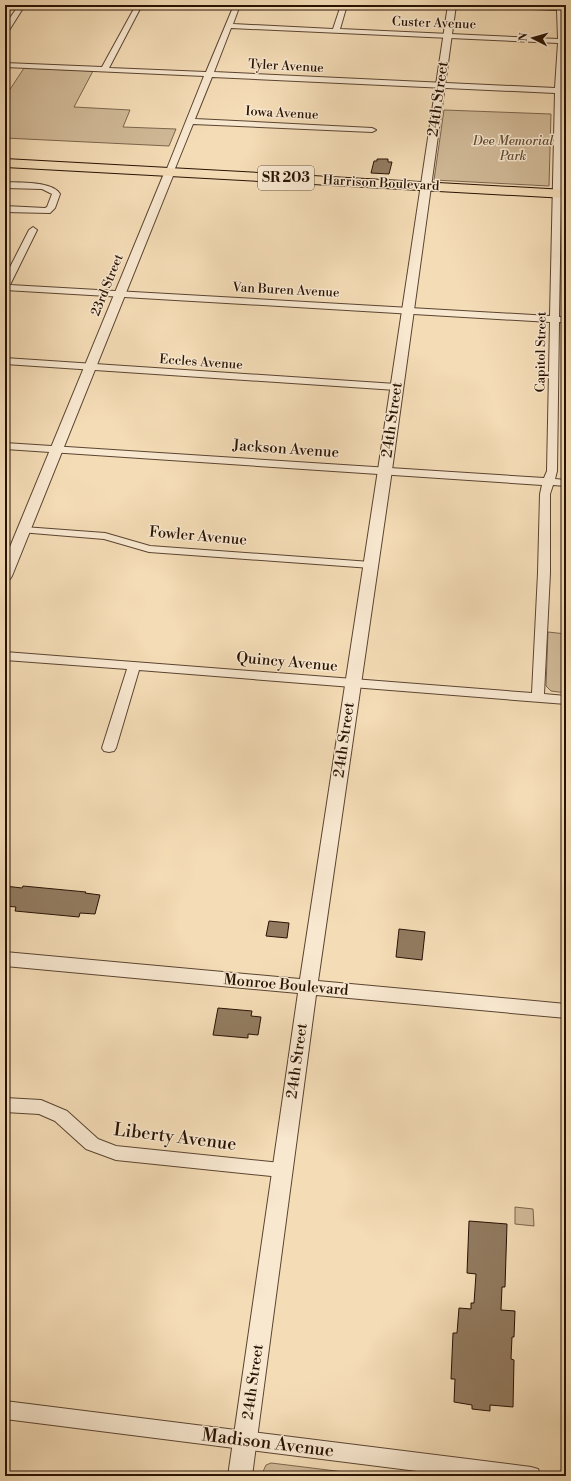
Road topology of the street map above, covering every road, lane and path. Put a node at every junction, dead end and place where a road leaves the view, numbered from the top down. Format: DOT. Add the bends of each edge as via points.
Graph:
graph roads {
  1 [pos="22,5"];
  2 [pos="139,5"];
  3 [pos="237,5"];
  4 [pos="344,5"];
  5 [pos="452,5"];
  6 [pos="487,5"];
  7 [pos="562,7"];
  8 [pos="5,15"];
  9 [pos="15,15"];
  10 [pos="229,26"];
  11 [pos="5,30"];
  12 [pos="336,31"];
  13 [pos="448,36"];
  14 [pos="564,41"];
  15 [pos="5,65"];
  16 [pos="105,69"];
  17 [pos="209,74"];
  18 [pos="440,85"];
  19 [pos="562,91"];
  20 [pos="190,121"];
  21 [pos="372,130"];
  22 [pos="5,163"];
  23 [pos="170,171"];
  24 [pos="5,185"];
  25 [pos="425,186"];
  26 [pos="561,194"];
  27 [pos="5,209"];
  28 [pos="33,230"];
  29 [pos="5,286"];
  30 [pos="119,294"];
  31 [pos="408,310"];
  32 [pos="555,320"];
  33 [pos="566,320"];
  34 [pos="5,361"];
  35 [pos="90,367"];
  36 [pos="396,387"];
  37 [pos="5,446"];
  38 [pos="56,450"];
  39 [pos="385,470"];
  40 [pos="548,482"];
  41 [pos="566,483"];
  42 [pos="24,530"];
  43 [pos="371,565"];
  44 [pos="5,576"];
  45 [pos="5,656"];
  46 [pos="134,666"];
  47 [pos="353,684"];
  48 [pos="538,698"];
  49 [pos="566,700"];
  50 [pos="109,748"];
  51 [pos="5,959"];
  52 [pos="308,987"];
  53 [pos="566,1011"];
  54 [pos="6,1109"];
  55 [pos="281,1170"];
  56 [pos="5,1410"];
  57 [pos="245,1440"];
  58 [pos="240,1476"];
  59 [pos="531,1476"];
  1 -- 9 [label="street"];
  2 -- 16 [label="street"];
  3 -- 10 [label="street, 23rd Street"];
  4 -- 12 [label="street"];
  5 -- 13 [label="street, 24th Street"];
  6 -- 7 [label="street"];
  7 -- 14 [label="street, Capitol Street"];
  8 -- 9 [label="street"];
  9 -- 11 [label="street"];
  10 -- 12 [label="street, Custer Avenue"];
  10 -- 17 [label="street, 23rd Street"];
  12 -- 13 [label="street, Custer Avenue"];
  13 -- 14 [label="street, Custer Avenue"];
  13 -- 18 [label="street, 24th Street"];
  14 -- 19 [label="street, Capitol Street"];
  15 -- 16 [label="street, Tyler Avenue"];
  16 -- 17 [label="street, Tyler Avenue"];
  17 -- 18 [label="street, Tyler Avenue"];
  17 -- 20 [label="street, 23rd Street"];
  18 -- 19 [label="street, Tyler Avenue"];
  18 -- 25 [label="street, 24th Street"];
  19 -- 26 [label="street, Capitol Street"];
  20 -- 21 [label="street, Iowa Avenue"];
  20 -- 23 [label="street, 23rd Street"];
  22 -- 23 [label="main road, Harrison Boulevard / SR 203"];
  23 -- 25 [label="main road, Harrison Boulevard / SR 203"];
  23 -- 30 [label="street, 23rd Street"];
  24 -- 27 [label="street" via="44,187 56,194 51,208 47,211"];
  25 -- 26 [label="main road, Harrison Boulevard / SR 203"];
  25 -- 31 [label="street, 24th Street"];
  26 -- 32 [label="street, Capitol Street"];
  28 -- 29 [label="street"];
  29 -- 30 [label="street, Van Buren Avenue"];
  30 -- 31 [label="street, Van Buren Avenue"];
  30 -- 35 [label="street, 23rd Street"];
  31 -- 32 [label="street, Van Buren Avenue"];
  31 -- 36 [label="street, 24th Street"];
  32 -- 33 [label="street, Van Buren Avenue"];
  32 -- 40 [label="street, Capitol Street" via="552,471"];
  34 -- 35 [label="street, Eccles Avenue"];
  35 -- 36 [label="street, Eccles Avenue"];
  35 -- 38 [label="street, 23rd Street"];
  36 -- 39 [label="street, 24th Street"];
  37 -- 38 [label="street, Jackson Avenue"];
  38 -- 39 [label="street, Jackson Avenue"];
  38 -- 42 [label="street, 23rd Street"];
  39 -- 40 [label="street, Jackson Avenue"];
  39 -- 43 [label="street, 24th Street"];
  40 -- 41 [label="street, Jackson Avenue"];
  40 -- 48 [label="street, Capitol Street" via="545,494"];
  42 -- 43 [label="street, Fowler Avenue" via="105,536 149,549"];
  42 -- 44 [label="street, 23rd Street"];
  43 -- 47 [label="street, 24th Street"];
  45 -- 46 [label="street, Quincy Avenue"];
  46 -- 47 [label="street, Quincy Avenue"];
  46 -- 50 [label="street"];
  47 -- 48 [label="street, Quincy Avenue"];
  47 -- 52 [label="street, 24th Street"];
  48 -- 49 [label="street, Quincy Avenue"];
  51 -- 52 [label="street, Monroe Boulevard"];
  52 -- 53 [label="street, Monroe Boulevard"];
  52 -- 55 [label="street, 24th Street"];
  54 -- 55 [label="street, Liberty Avenue" via="41,1107 61,1116 92,1144 116,1153"];
  55 -- 57 [label="street, 24th Street"];
  56 -- 57 [label="street, Madison Avenue"];
  57 -- 58 [label="street, 24th Street"];
  57 -- 59 [label="street, Madison Avenue"];
}
